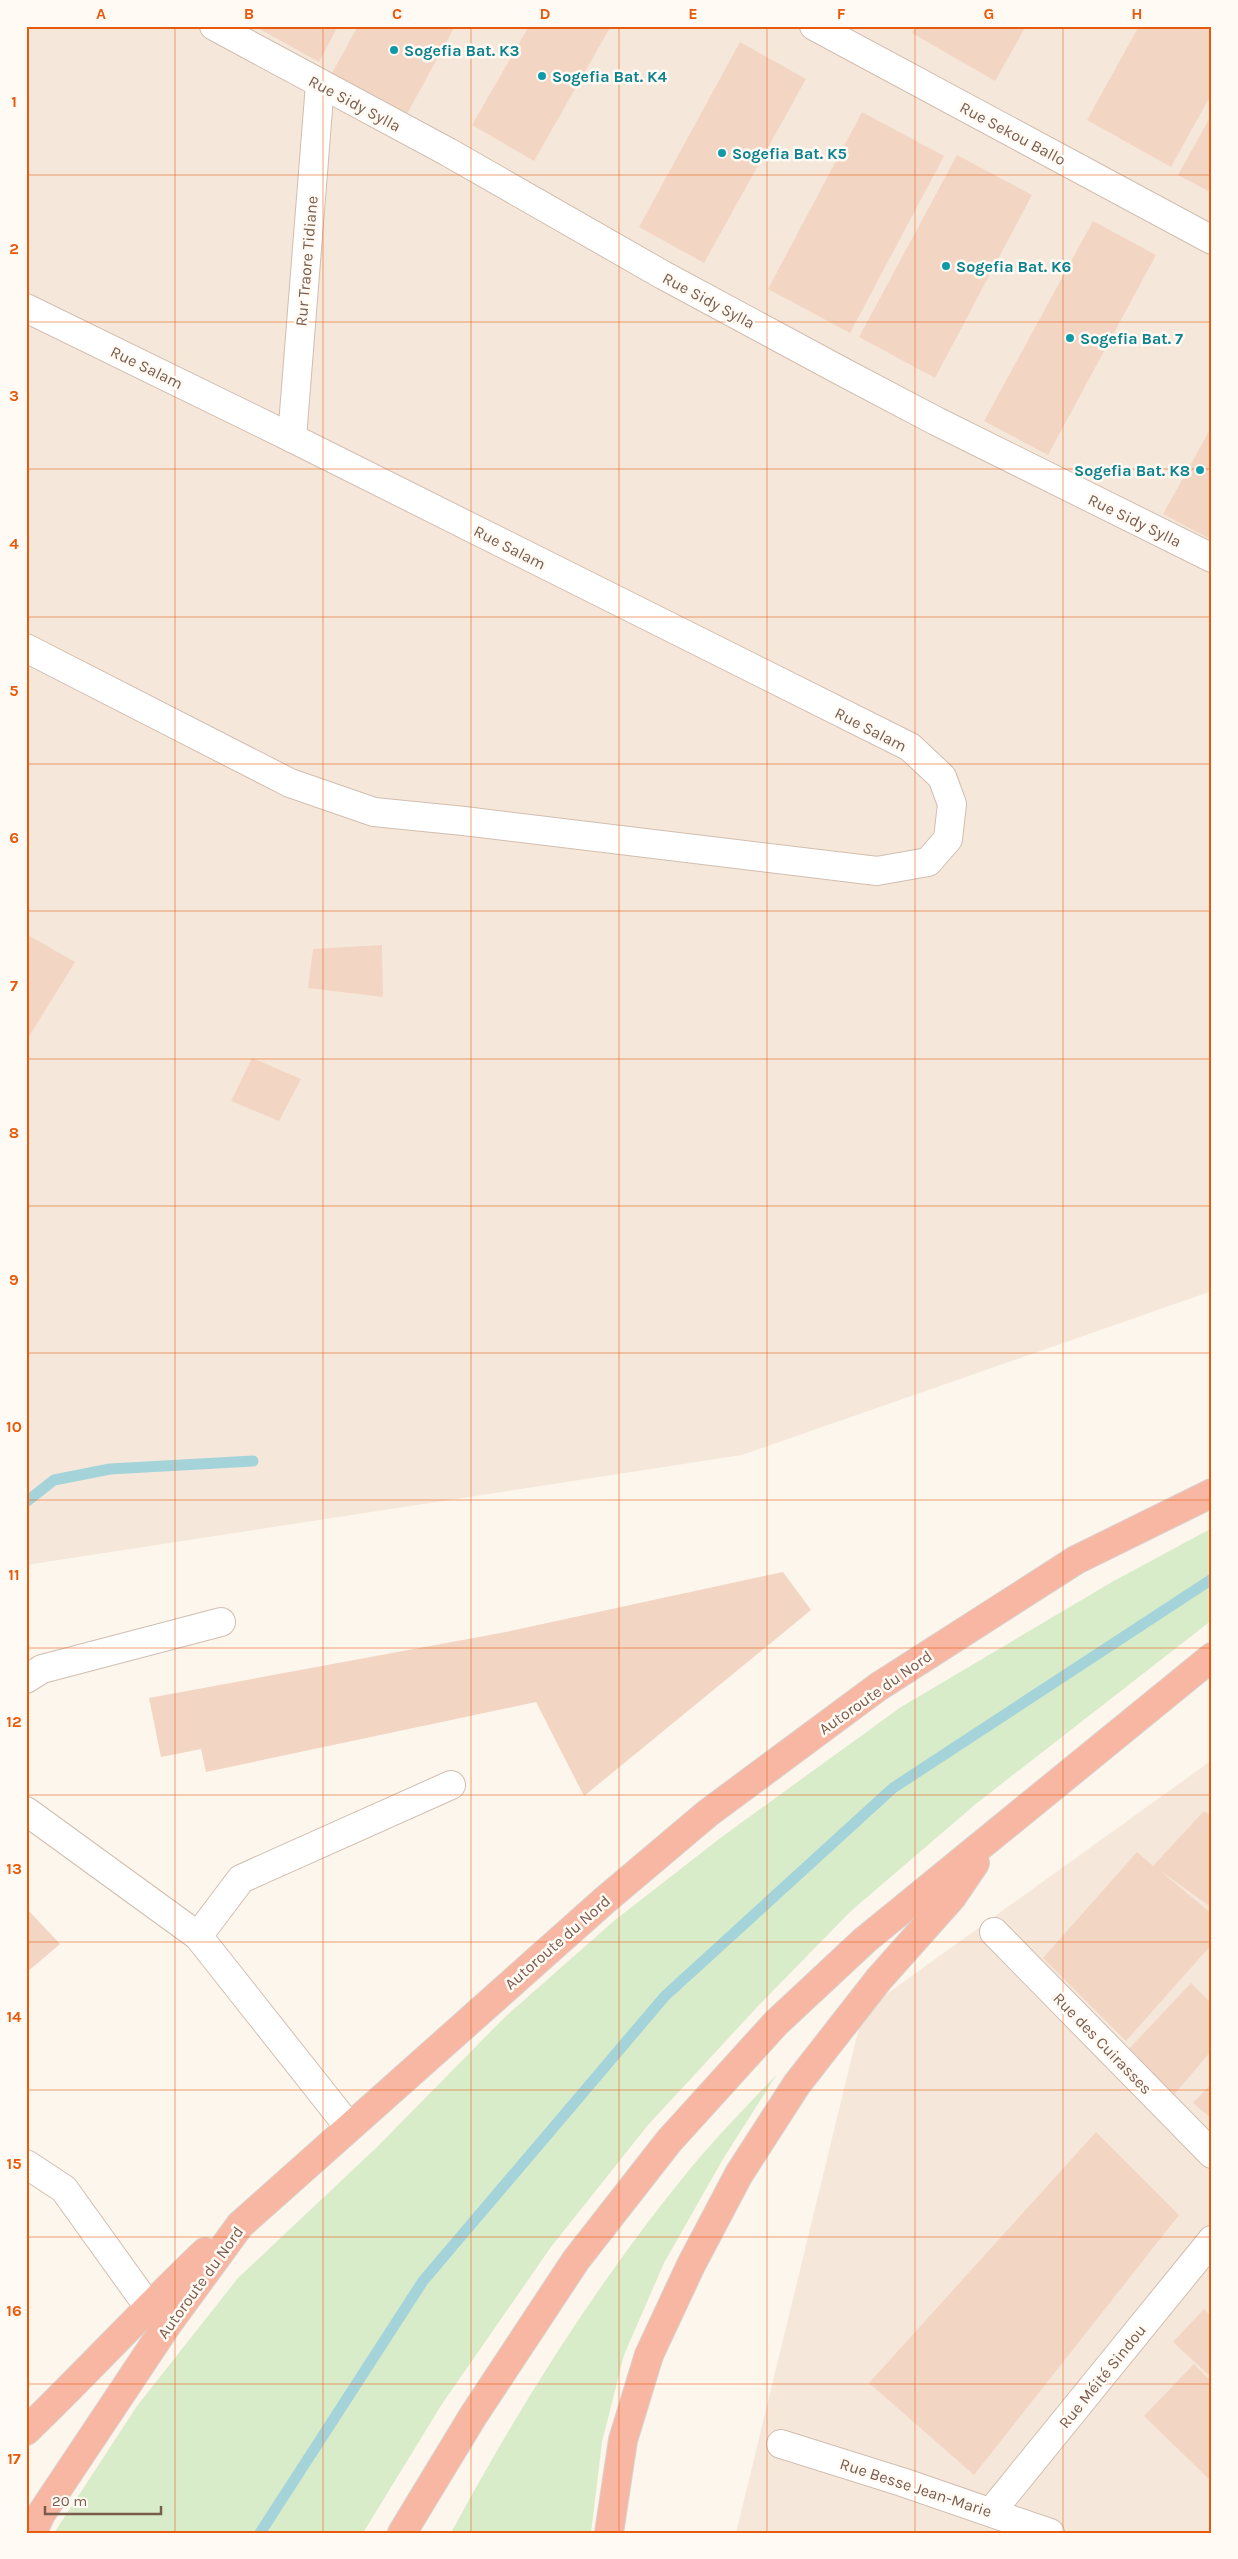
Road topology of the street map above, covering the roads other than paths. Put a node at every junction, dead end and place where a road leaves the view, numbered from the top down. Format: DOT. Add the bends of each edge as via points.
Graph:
graph roads {
  1 [pos="214,26"];
  2 [pos="814,26"];
  3 [pos="320,84"];
  4 [pos="1212,240"];
  5 [pos="26,308"];
  6 [pos="292,438"];
  7 [pos="1212,558"];
  8 [pos="26,648"];
  9 [pos="1212,1493"];
  10 [pos="221,1622"];
  11 [pos="1212,1657"];
  12 [pos="26,1679"];
  13 [pos="451,1785"];
  14 [pos="26,1810"];
  15 [pos="994,1837"];
  16 [pos="994,1932"];
  17 [pos="198,1936"];
  18 [pos="350,2127"];
  19 [pos="1212,2154"];
  20 [pos="26,2164"];
  21 [pos="240,2225"];
  22 [pos="1212,2240"];
  23 [pos="148,2306"];
  24 [pos="26,2431"];
  25 [pos="782,2444"];
  26 [pos="991,2512"];
  27 [pos="32,2533"];
  28 [pos="402,2533"];
  29 [pos="609,2533"];
  30 [pos="1050,2533"];
  1 -- 3 [label="street, Rue Sidy Sylla"];
  2 -- 4 [label="street, Rue Sekou Ballo"];
  3 -- 6 [label="street, Rur Traore Tidiane"];
  3 -- 7 [label="street, Rue Sidy Sylla" via="910,408"];
  5 -- 6 [label="street, Rue Salam"];
  6 -- 8 [label="street, Rue Salam" via="910,747 942,777 952,804 948,839 928,862 876,871 374,812 290,784"];
  9 -- 18 [label="highway, Autoroute du Nord" via="1076,1560 878,1687 708,1813 605,1900"];
  10 -- 12 [label="street" via="42,1669"];
  11 -- 15 [label="highway"];
  13 -- 17 [label="street" via="241,1880"];
  14 -- 17 [label="street"];
  15 -- 28 [label="highway" via="865,1940 776,2023 669,2141 576,2260 473,2416"];
  15 -- 29 [label="highway" via="952,1897 879,1979 797,2084 739,2174 649,2355 623,2440"];
  16 -- 19 [label="street, Rue des Cuirasses"];
  17 -- 18 [label="street"];
  18 -- 21 [label="highway, Autoroute du Nord"];
  20 -- 23 [label="street" via="64,2189"];
  21 -- 23 [label="highway" via="214,2242"];
  21 -- 27 [label="highway, Autoroute du Nord" via="167,2325 41,2514"];
  22 -- 26 [label="street, Rue Méité Sindou"];
  23 -- 24 [label="highway" via="104,2356"];
  25 -- 26 [label="street, Rue Besse Jean-Marie"];
  26 -- 30 [label="street, Rue Besse Jean-Marie"];
}
